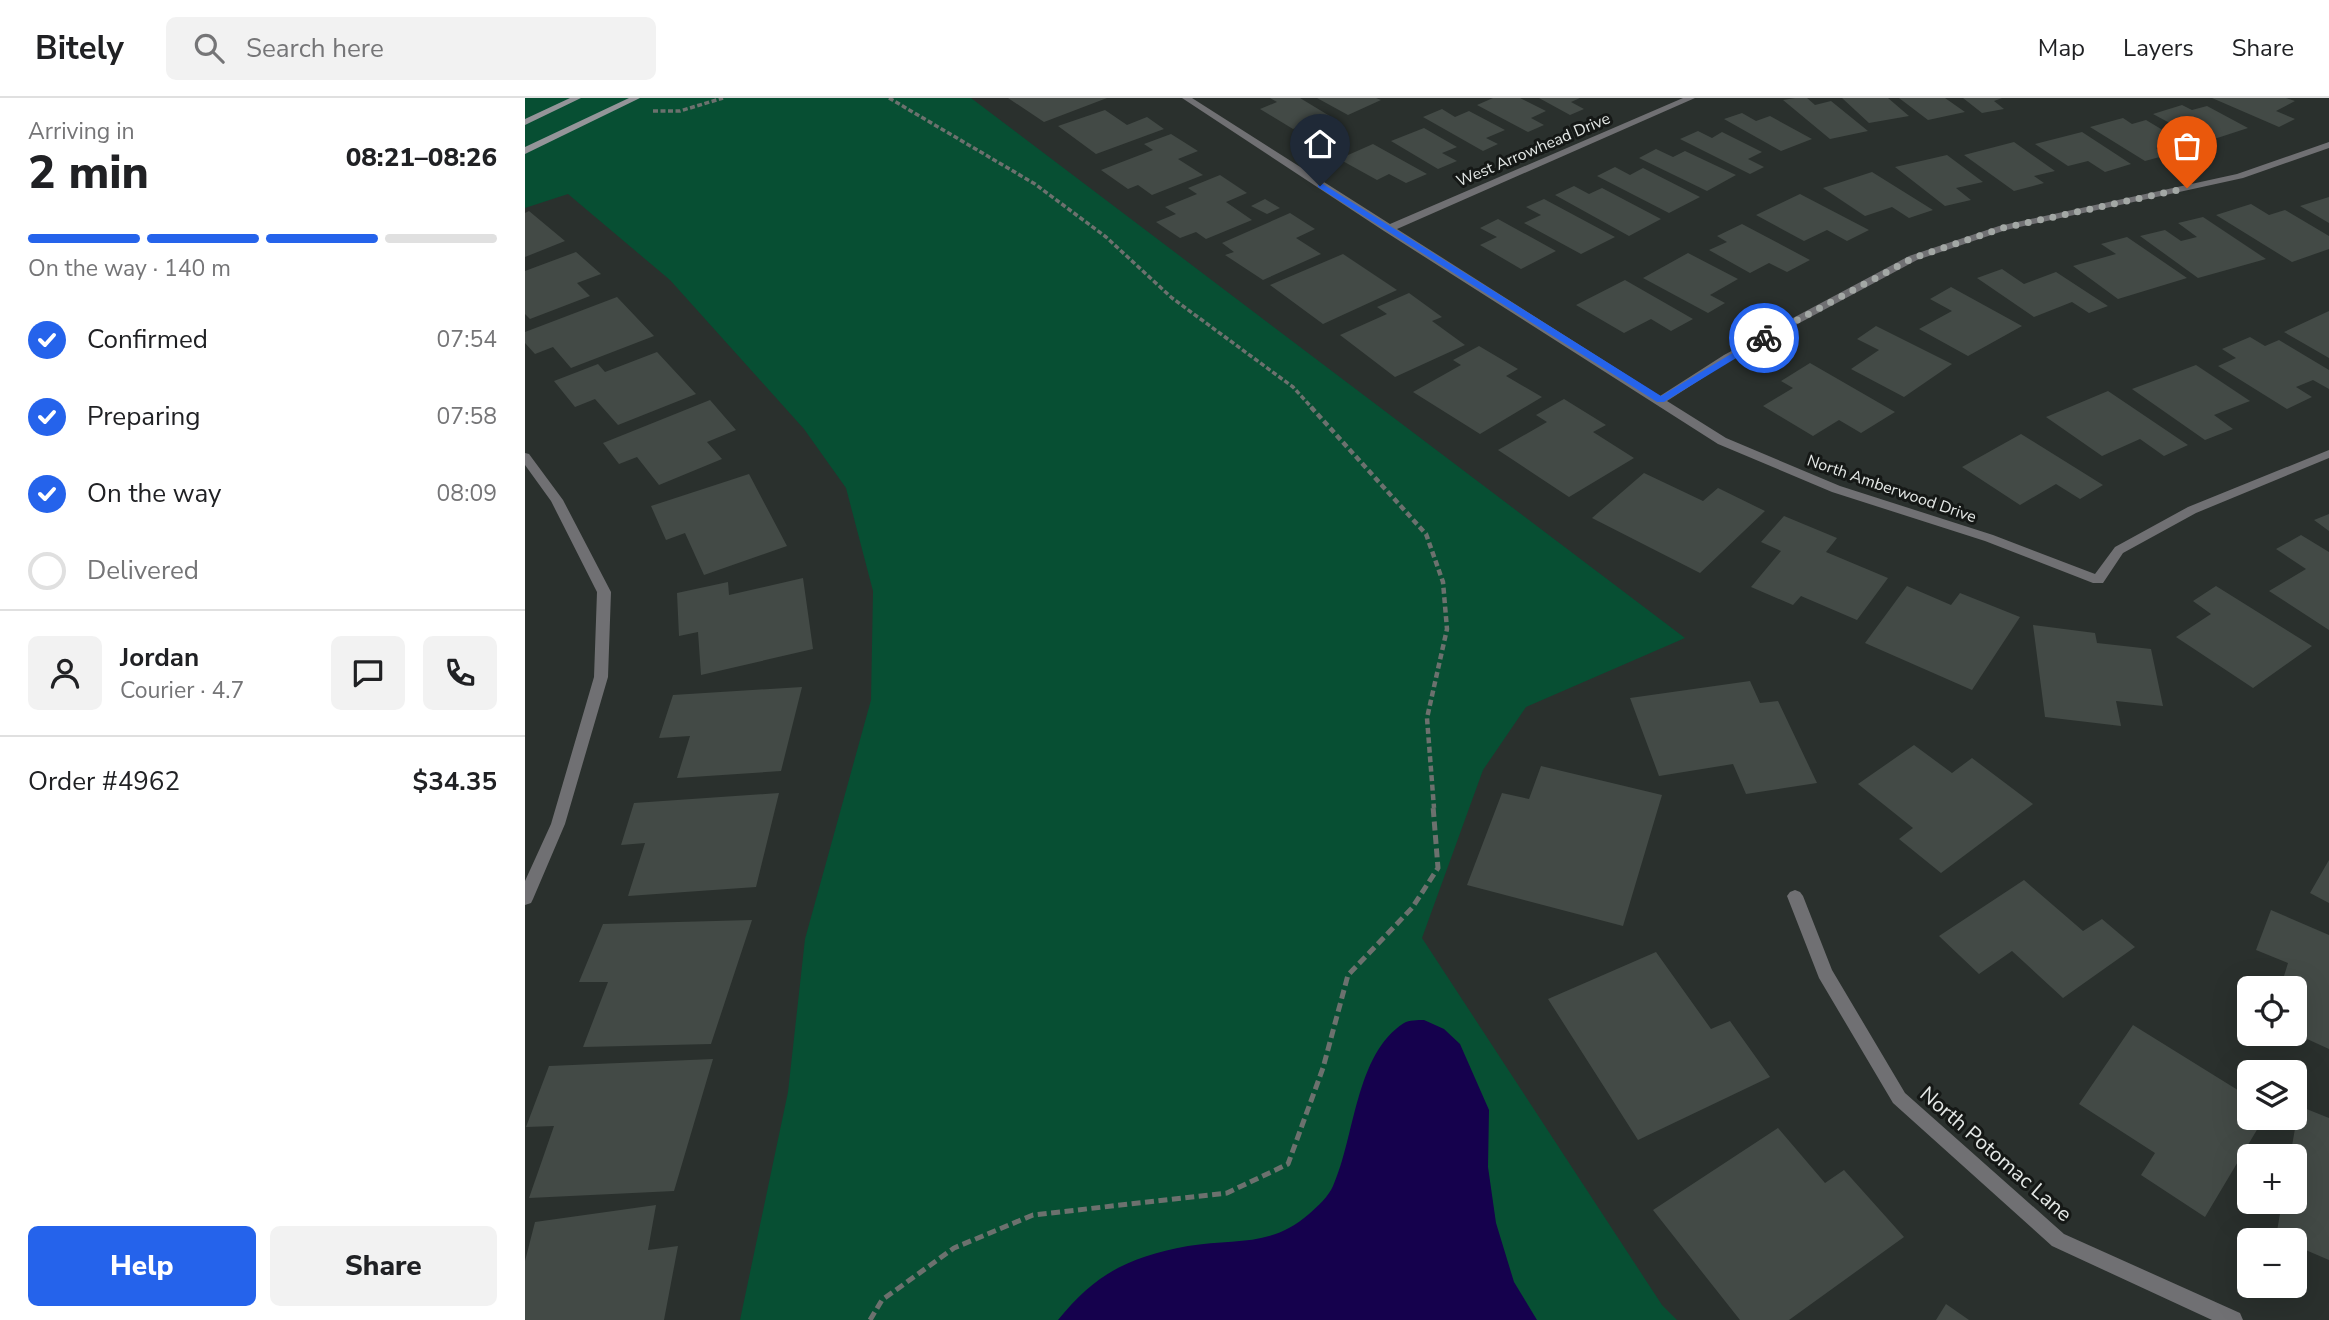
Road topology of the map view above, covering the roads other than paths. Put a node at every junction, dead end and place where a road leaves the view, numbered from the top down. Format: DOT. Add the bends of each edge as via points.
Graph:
graph roads {
  1 [pos="577,98"];
  2 [pos="636,98"];
  3 [pos="1186,98"];
  4 [pos="1691,98"];
  5 [pos="525,122"];
  6 [pos="2329,145"];
  7 [pos="525,151"];
  8 [pos="1388,229"];
  9 [pos="1661,400"];
  10 [pos="2329,454"];
  11 [pos="525,457"];
  12 [pos="1795,895"];
  13 [pos="525,899"];
  14 [pos="2233,1320"];
  1 -- 5 [label="street"];
  2 -- 7 [label="street"];
  3 -- 8 [label="street, North Amberwood Drive"];
  4 -- 8 [label="street, West Arrowhead Drive"];
  6 -- 9 [label="street" via="2240,176 2003,228 1913,258 1728,357"];
  8 -- 9 [label="street, North Amberwood Drive"];
  9 -- 10 [label="street, North Amberwood Drive" via="1722,441 1836,489 1989,538 2098,580 2119,550 2192,510"];
  11 -- 13 [label="street" via="557,500 604,592 601,677 558,824"];
  12 -- 14 [label="street, North Potomac Lane" via="1825,973 1899,1098 2058,1240"];
}
